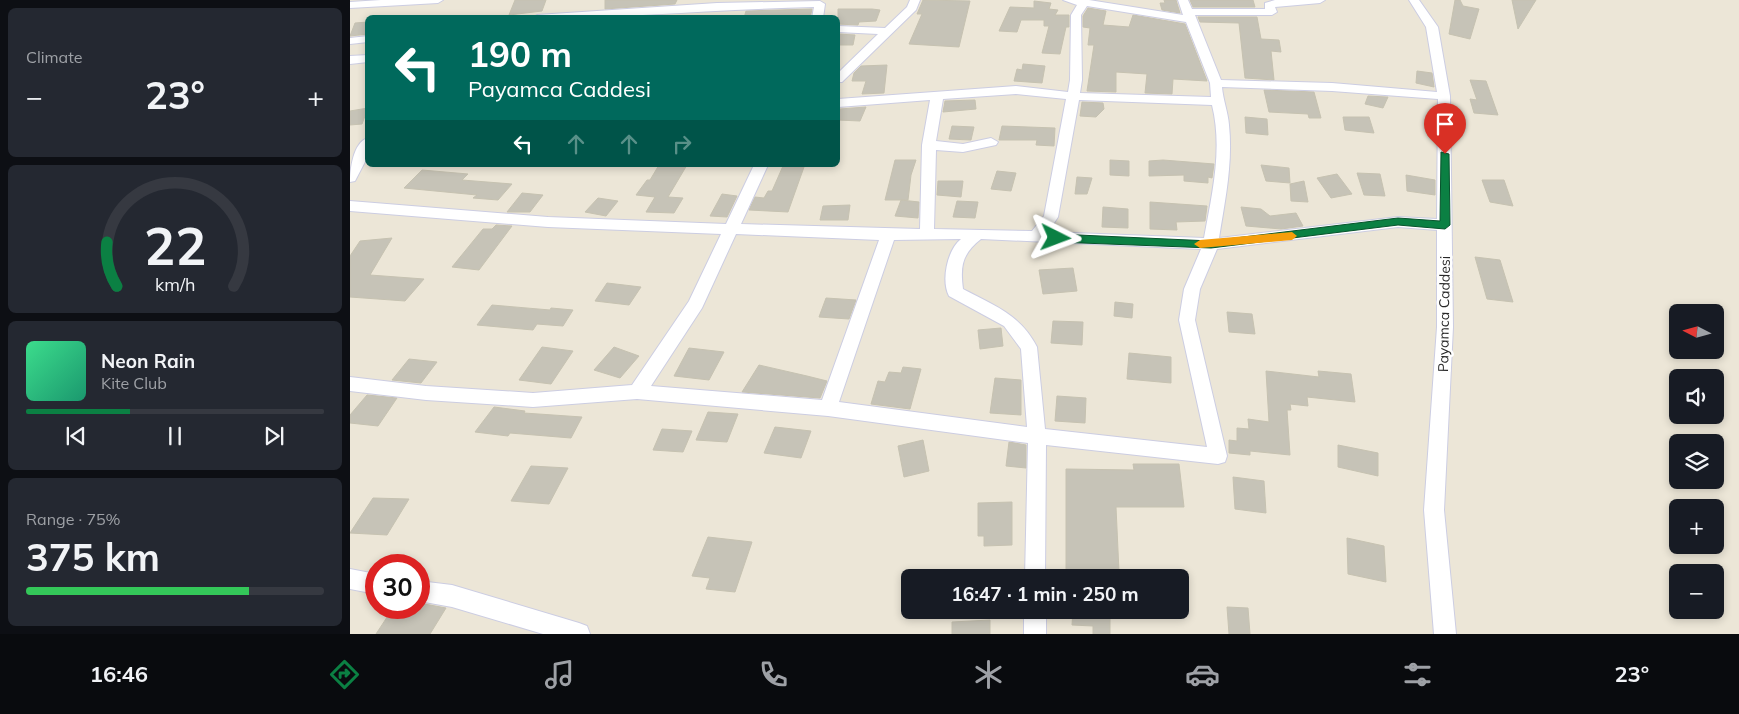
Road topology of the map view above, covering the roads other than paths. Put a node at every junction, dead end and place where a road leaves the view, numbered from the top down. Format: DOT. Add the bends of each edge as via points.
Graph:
graph roads {
  1 [pos="438,0"];
  2 [pos="916,0"];
  3 [pos="1068,0"];
  4 [pos="1320,0"];
  5 [pos="1414,0"];
  6 [pos="718,3"];
  7 [pos="1084,3"];
  8 [pos="403,4"];
  9 [pos="350,5"];
  10 [pos="1187,10"];
  11 [pos="553,14"];
  12 [pos="712,15"];
  13 [pos="817,15"];
  14 [pos="840,30"];
  15 [pos="887,31"];
  16 [pos="365,39"];
  17 [pos="350,41"];
  18 [pos="365,58"];
  19 [pos="350,60"];
  20 [pos="840,77"];
  21 [pos="1216,83"];
  22 [pos="937,95"];
  23 [pos="1072,96"];
  24 [pos="1444,96"];
  25 [pos="1217,102"];
  26 [pos="840,103"];
  27 [pos="991,142"];
  28 [pos="928,145"];
  29 [pos="365,148"];
  30 [pos="760,167"];
  31 [pos="350,178"];
  32 [pos="350,206"];
  33 [pos="1445,225"];
  34 [pos="733,229"];
  35 [pos="927,234"];
  36 [pos="978,234"];
  37 [pos="888,235"];
  38 [pos="1036,237"];
  39 [pos="1211,244"];
  40 [pos="350,384"];
  41 [pos="637,392"];
  42 [pos="828,408"];
  43 [pos="1037,436"];
  44 [pos="1035,569"];
  45 [pos="350,579"];
  46 [pos="365,582"];
  47 [pos="430,593"];
  48 [pos="1035,619"];
  49 [pos="579,634"];
  50 [pos="1035,634"];
  51 [pos="1445,634"];
  1 -- 8 [label="street"];
  2 -- 15 [label="street" via="912,8"];
  3 -- 7 [label="street"];
  4 -- 10 [label="street" via="1280,2 1269,5 1272,12"];
  5 -- 24 [label="street, Payamca Caddesi" via="1432,27"];
  6 -- 11 [label="street"];
  6 -- 12 [label="street"];
  6 -- 13 [label="street" via="820,4"];
  7 -- 10 [label="street"];
  7 -- 23 [label="street" via="1076,15 1076,80"];
  8 -- 9 [label="street"];
  10 -- 21 [label="street"];
  14 -- 15 [label="street"];
  15 -- 20 [label="street"];
  16 -- 17 [label="street"];
  18 -- 19 [label="street"];
  21 -- 24 [label="street" via="1332,87"];
  21 -- 25 [label="street"];
  22 -- 23 [label="street" via="1016,90"];
  22 -- 26 [label="street"];
  22 -- 28 [label="street"];
  23 -- 25 [label="street"];
  23 -- 38 [label="street" via="1051,218"];
  24 -- 33 [label="street, Payamca Caddesi"];
  25 -- 39 [label="street" via="1223,124 1223,167"];
  27 -- 28 [label="street" via="963,148"];
  28 -- 35 [label="street"];
  29 -- 31 [label="street"];
  30 -- 34 [label="street"];
  32 -- 34 [label="street" via="548,222"];
  33 -- 39 [label="street" via="1398,222"];
  33 -- 51 [label="street, Payamca Caddesi" via="1446,327 1434,510"];
  34 -- 37 [label="street"];
  34 -- 41 [label="street" via="696,304"];
  35 -- 36 [label="street"];
  35 -- 37 [label="street"];
  36 -- 38 [label="street"];
  36 -- 43 [label="street" via="960,247 953,274 955,292 1010,322 1029,347"];
  37 -- 42 [label="street"];
  38 -- 39 [label="street"];
  39 -- 43 [label="street" via="1192,290 1188,320 1218,456"];
  40 -- 41 [label="street" via="533,400"];
  41 -- 42 [label="street"];
  42 -- 43 [label="street"];
  43 -- 44 [label="street"];
  45 -- 46 [label="street"];
  47 -- 49 [label="street" via="452,596"];
  48 -- 50 [label="street"];
}
